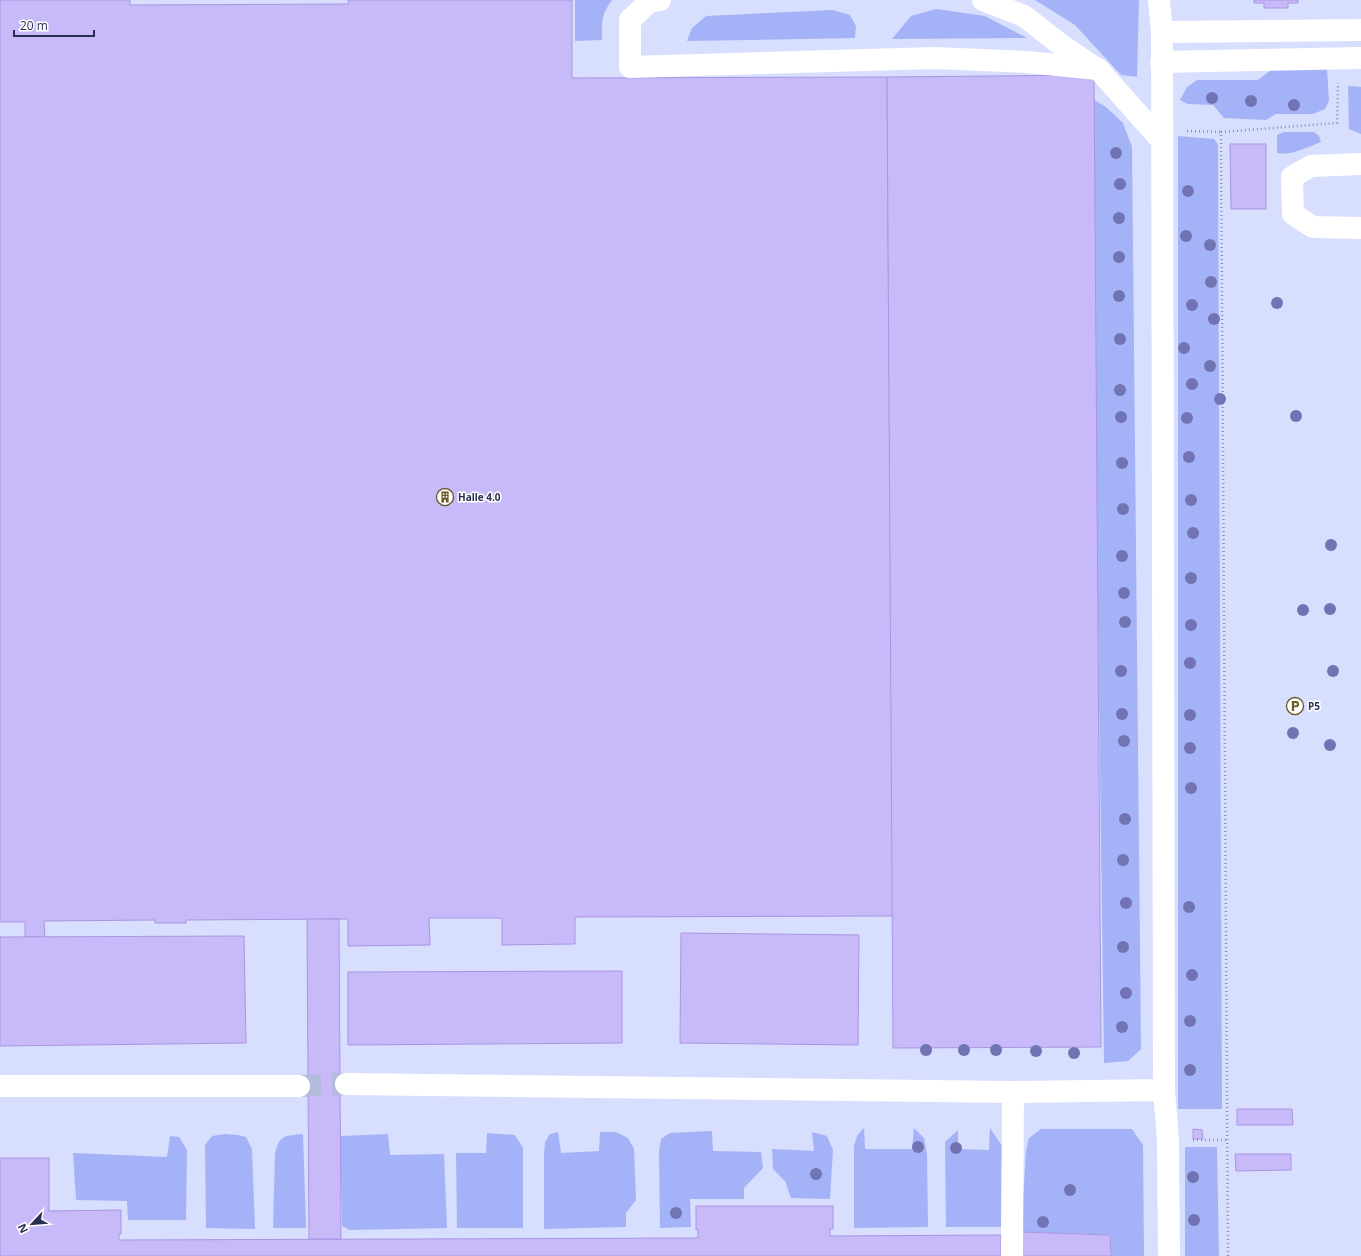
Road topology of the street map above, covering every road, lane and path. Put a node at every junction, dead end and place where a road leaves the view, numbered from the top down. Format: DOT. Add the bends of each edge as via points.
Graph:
graph roads {
  1 [pos="660,0"];
  2 [pos="983,0"];
  3 [pos="1158,0"];
  4 [pos="1361,30"];
  5 [pos="1162,32"];
  6 [pos="1338,58"];
  7 [pos="1361,58"];
  8 [pos="1161,62"];
  9 [pos="1098,69"];
  10 [pos="1196,131"];
  11 [pos="1221,132"];
  12 [pos="1162,141"];
  13 [pos="1361,164"];
  14 [pos="1361,228"];
  15 [pos="346,1084"];
  16 [pos="0,1086"];
  17 [pos="299,1086"];
  18 [pos="1164,1090"];
  19 [pos="1013,1092"];
  20 [pos="1207,1140"];
  21 [pos="1226,1140"];
  22 [pos="1012,1256"];
  23 [pos="1169,1256"];
  24 [pos="1228,1256"];
  1 -- 9 [label="lane" via="649,2 630,20 630,67 935,58 1027,62"];
  2 -- 9 [label="lane" via="1024,16"];
  3 -- 5 [label="lane"];
  4 -- 5 [label="lane"];
  5 -- 8 [label="lane"];
  6 -- 7 [label="lane"];
  6 -- 8 [label="lane"];
  6 -- 11 [label="path" via="1337,124"];
  8 -- 12 [label="lane"];
  9 -- 12 [label="lane"];
  10 -- 11 [label="path"];
  11 -- 21 [label="path"];
  12 -- 18 [label="lane"];
  13 -- 14 [label="lane" via="1311,166 1292,177 1293,214 1313,228"];
  15 -- 19 [label="lane"];
  16 -- 17 [label="lane"];
  18 -- 19 [label="lane"];
  18 -- 23 [label="lane" via="1168,1141"];
  19 -- 22 [label="lane"];
  20 -- 21 [label="path"];
  21 -- 24 [label="path"];
}
